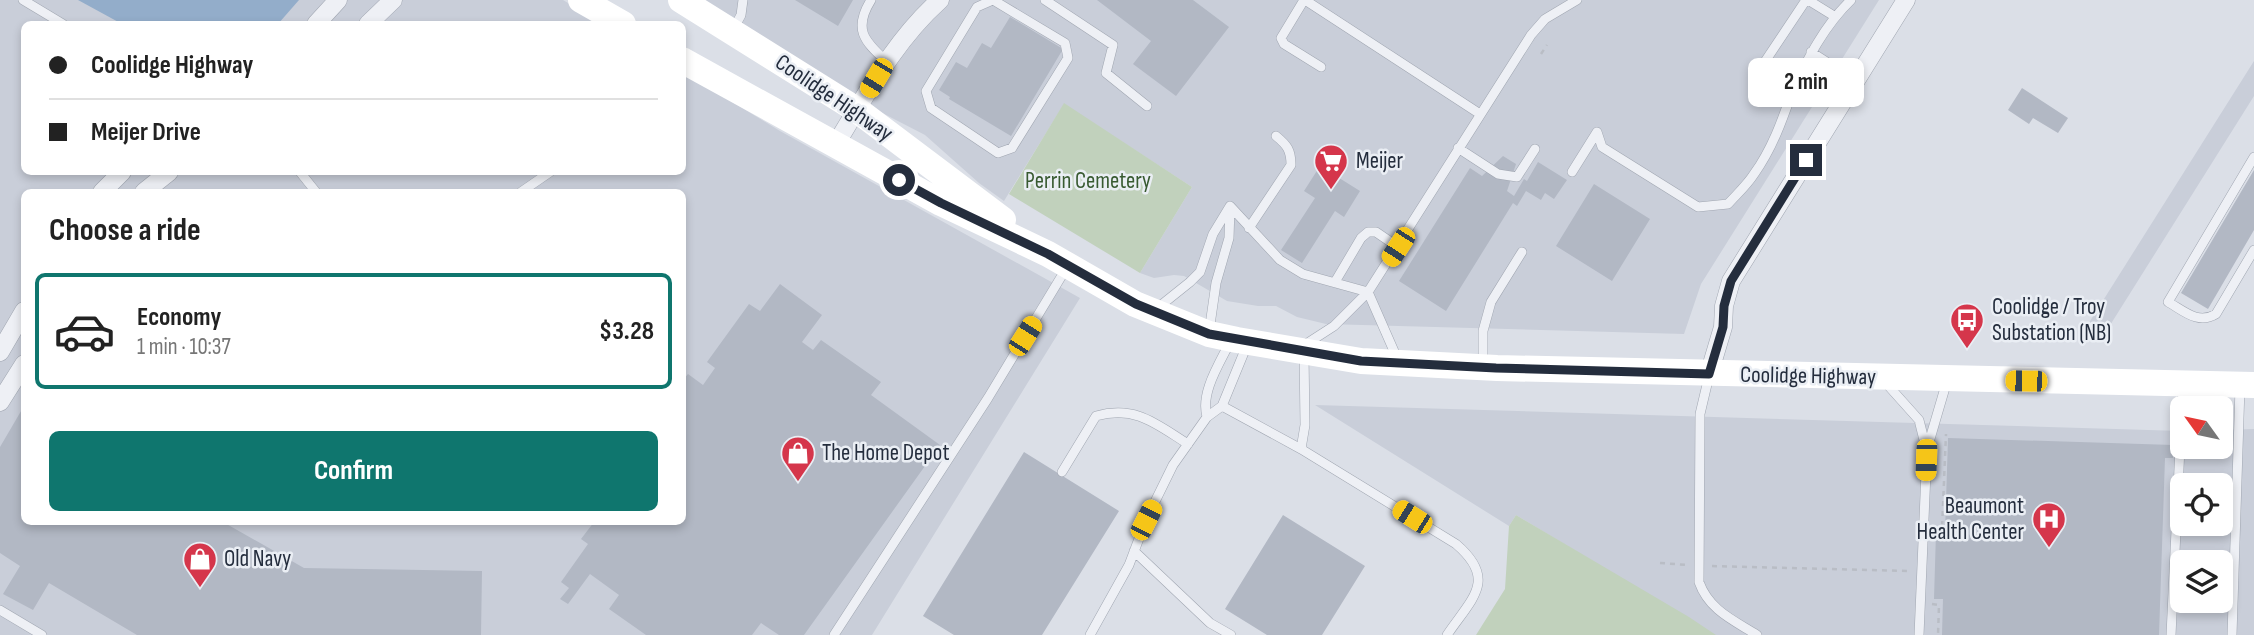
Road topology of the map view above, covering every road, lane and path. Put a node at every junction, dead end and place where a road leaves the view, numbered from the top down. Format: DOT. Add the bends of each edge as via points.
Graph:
graph roads {
  1 [pos="23,0"];
  2 [pos="338,0"];
  3 [pos="393,0"];
  4 [pos="581,0"];
  5 [pos="681,0"];
  6 [pos="743,0"];
  7 [pos="871,0"];
  8 [pos="940,0"];
  9 [pos="1045,0"];
  10 [pos="1305,0"];
  11 [pos="1577,0"];
  12 [pos="1807,0"];
  13 [pos="1851,0"];
  14 [pos="1906,0"];
  15 [pos="975,4"];
  16 [pos="1834,16"];
  17 [pos="58,21"];
  18 [pos="319,21"];
  19 [pos="371,21"];
  20 [pos="618,21"];
  21 [pos="733,30"];
  22 [pos="1547,45"];
  23 [pos="1811,52"];
  24 [pos="1541,54"];
  25 [pos="886,61"];
  26 [pos="686,62"];
  27 [pos="1321,67"];
  28 [pos="1856,81"];
  29 [pos="1792,92"];
  30 [pos="1147,106"];
  31 [pos="857,110"];
  32 [pos="1480,114"];
  33 [pos="1276,136"];
  34 [pos="836,144"];
  35 [pos="1458,148"];
  36 [pos="1535,149"];
  37 [pos="2254,157"];
  38 [pos="1572,172"];
  39 [pos="119,175"];
  40 [pos="165,175"];
  41 [pos="302,175"];
  42 [pos="546,175"];
  43 [pos="105,189"];
  44 [pos="148,189"];
  45 [pos="314,189"];
  46 [pos="525,189"];
  47 [pos="1230,206"];
  48 [pos="1249,228"];
  49 [pos="1398,247"];
  50 [pos="2254,250"];
  51 [pos="1522,252"];
  52 [pos="1058,260"];
  53 [pos="1335,282"];
  54 [pos="1368,292"];
  55 [pos="1153,312"];
  56 [pos="21,316"];
  57 [pos="1230,338"];
  58 [pos="1300,351"];
  59 [pos="0,352"];
  60 [pos="1399,363"];
  61 [pos="1483,368"];
  62 [pos="21,369"];
  63 [pos="1709,374"];
  64 [pos="1881,378"];
  65 [pos="1947,379"];
  66 [pos="2183,384"];
  67 [pos="2247,385"];
  68 [pos="0,402"];
  69 [pos="1222,406"];
  70 [pos="1207,417"];
  71 [pos="1945,434"];
  72 [pos="1188,444"];
  73 [pos="1301,449"];
  74 [pos="1927,449"];
  75 [pos="1062,472"];
  76 [pos="1933,529"];
  77 [pos="1134,551"];
  78 [pos="1660,563"];
  79 [pos="1699,565"];
  80 [pos="1908,571"];
  81 [pos="1932,593"];
  82 [pos="0,610"];
  83 [pos="42,635"];
  84 [pos="834,635"];
  85 [pos="1090,635"];
  86 [pos="1231,635"];
  87 [pos="1447,635"];
  88 [pos="1757,635"];
  89 [pos="1919,635"];
  90 [pos="1938,635"];
  91 [pos="2171,635"];
  92 [pos="2232,635"];
  1 -- 17 [label="lane"];
  2 -- 18 [label="street"];
  3 -- 19 [label="street"];
  4 -- 20 [label="main road"];
  5 -- 21 [label="main road, Coolidge Highway"];
  6 -- 21 [label="lane"];
  7 -- 25 [label="lane" via="861,27 867,44"];
  8 -- 25 [label="street"];
  9 -- 30 [label="lane" via="1113,45 1106,73"];
  10 -- 27 [label="lane" via="1281,38"];
  10 -- 32 [label="lane"];
  11 -- 32 [label="lane" via="1545,19 1531,35"];
  12 -- 16 [label="lane"];
  12 -- 29 [label="lane" via="1758,72"];
  13 -- 16 [label="lane"];
  14 -- 28 [label="street"];
  15 -- 15 [label="lane" via="926,90 931,108 998,153 1012,148 1068,58 1065,43 993,0"];
  16 -- 23 [label="lane"];
  21 -- 31 [label="main road, Coolidge Highway"];
  22 -- 24 [label="path"];
  23 -- 28 [label="lane"];
  23 -- 29 [label="lane"];
  25 -- 31 [label="street"];
  26 -- 34 [label="main road, Coolidge Highway"];
  28 -- 63 [label="street" via="1731,281"];
  29 -- 38 [label="lane" via="1762,162 1728,204 1698,207 1602,148 1597,132"];
  31 -- 34 [label="street"];
  31 -- 52 [label="main road, Coolidge Highway"];
  32 -- 35 [label="lane"];
  33 -- 48 [label="lane" via="1287,145 1291,165"];
  34 -- 52 [label="main road, Coolidge Highway" via="941,203"];
  35 -- 36 [label="lane" via="1498,174 1517,177"];
  35 -- 49 [label="lane"];
  37 -- 50 [label="lane" via="2168,302 2198,319 2216,314"];
  39 -- 43 [label="street"];
  40 -- 44 [label="street"];
  41 -- 45 [label="lane"];
  42 -- 46 [label="lane"];
  47 -- 48 [label="lane"];
  47 -- 55 [label="lane" via="1213,234 1200,272"];
  47 -- 57 [label="lane" via="1229,238 1216,283"];
  48 -- 53 [label="lane" via="1280,260 1303,274"];
  49 -- 53 [label="lane" via="1376,232 1367,232"];
  49 -- 54 [label="lane"];
  51 -- 61 [label="lane" via="1491,302 1483,331"];
  52 -- 55 [label="main road, Coolidge Highway"];
  52 -- 84 [label="lane" via="988,398"];
  53 -- 54 [label="lane"];
  54 -- 58 [label="lane" via="1334,327"];
  54 -- 60 [label="lane"];
  55 -- 57 [label="main road, Coolidge Highway"];
  56 -- 59 [label="street"];
  57 -- 58 [label="main road, Coolidge Highway"];
  57 -- 69 [label="lane"];
  57 -- 70 [label="lane" via="1208,391"];
  58 -- 60 [label="main road, Coolidge Highway"];
  58 -- 73 [label="lane" via="1305,425"];
  60 -- 61 [label="main road, Coolidge Highway"];
  61 -- 63 [label="main road, Coolidge Highway"];
  62 -- 68 [label="street"];
  63 -- 64 [label="main road, Coolidge Highway"];
  63 -- 79 [label="lane" via="1700,414"];
  64 -- 65 [label="main road, Coolidge Highway"];
  64 -- 74 [label="lane" via="1919,420"];
  65 -- 66 [label="main road, Coolidge Highway"];
  65 -- 74 [label="lane"];
  66 -- 67 [label="main road, Coolidge Highway"];
  66 -- 91 [label="lane"];
  67 -- 92 [label="lane"];
  69 -- 70 [label="lane"];
  69 -- 73 [label="lane"];
  70 -- 72 [label="lane"];
  71 -- 76 [label="path" via="1942,529"];
  72 -- 75 [label="lane" via="1144,417 1115,411 1096,416"];
  72 -- 77 [label="lane" via="1173,465"];
  73 -- 87 [label="lane" via="1472,558 1479,573 1476,592"];
  74 -- 89 [label="lane"];
  77 -- 85 [label="lane"];
  77 -- 86 [label="lane" via="1210,623"];
  78 -- 79 [label="path"];
  79 -- 80 [label="path"];
  79 -- 88 [label="lane" via="1703,595 1715,609"];
  81 -- 90 [label="path" via="1931,604 1939,605"];
  82 -- 83 [label="lane"];
}
